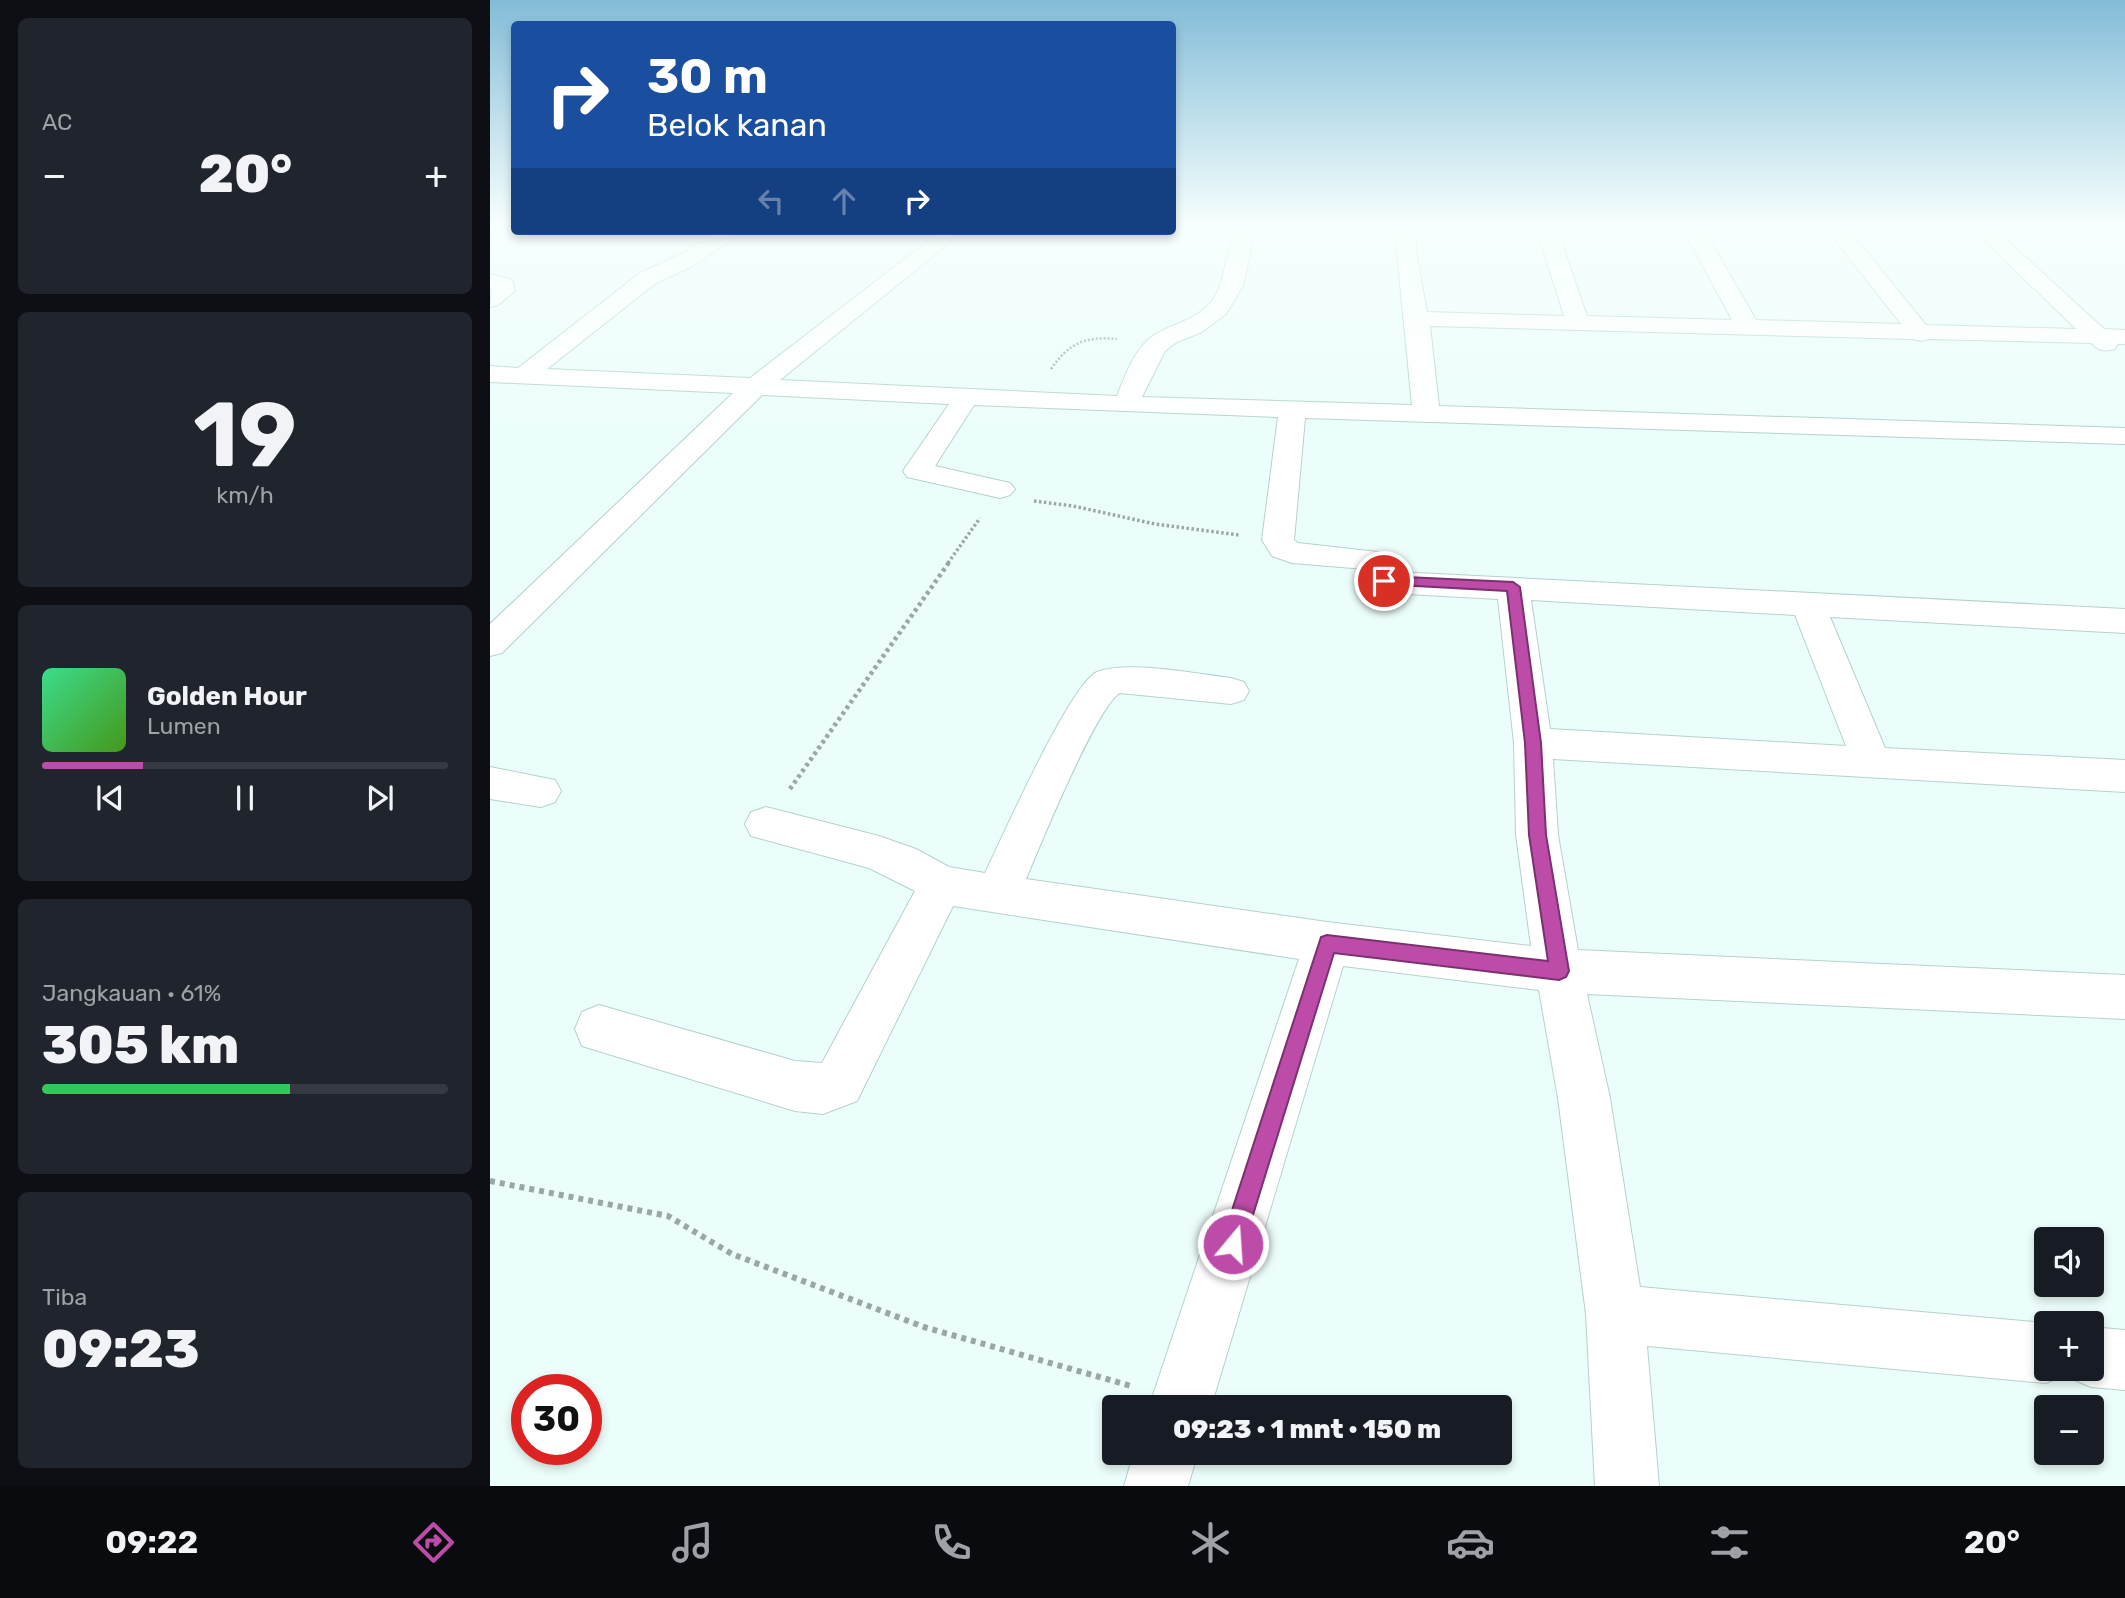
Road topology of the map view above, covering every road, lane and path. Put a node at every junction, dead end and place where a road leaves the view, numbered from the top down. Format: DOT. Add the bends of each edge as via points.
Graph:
graph roads {
  1 [pos="631,292"];
  2 [pos="876,292"];
  3 [pos="1227,292"];
  4 [pos="1412,292"];
  5 [pos="1568,292"];
  6 [pos="1729,292"];
  7 [pos="1888,292"];
  8 [pos="2050,292"];
  9 [pos="1417,319"];
  10 [pos="1577,321"];
  11 [pos="1749,329"];
  12 [pos="1921,334"];
  13 [pos="2097,337"];
  14 [pos="2125,337"];
  15 [pos="1158,343"];
  16 [pos="2125,362"];
  17 [pos="490,374"];
  18 [pos="524,375"];
  19 [pos="755,387"];
  20 [pos="967,396"];
  21 [pos="1031,399"];
  22 [pos="1126,404"];
  23 [pos="1292,408"];
  24 [pos="1426,414"];
  25 [pos="2125,436"];
  26 [pos="1000,489"];
  27 [pos="1278,540"];
  28 [pos="1513,587"];
  29 [pos="1808,605"];
  30 [pos="2125,621"];
  31 [pos="490,644"];
  32 [pos="1231,691"];
  33 [pos="1533,743"];
  34 [pos="1871,761"];
  35 [pos="2125,776"];
  36 [pos="490,783"];
  37 [pos="541,790"];
  38 [pos="766,824"];
  39 [pos="941,885"];
  40 [pos="997,894"];
  41 [pos="1327,943"];
  42 [pos="1559,971"];
  43 [pos="2125,997"];
  44 [pos="599,1029"];
  45 [pos="490,1181"];
  46 [pos="1615,1314"];
  47 [pos="2034,1352"];
  48 [pos="2104,1358"];
  49 [pos="2125,1360"];
  50 [pos="1108,1395"];
  51 [pos="1184,1395"];
  52 [pos="1162,1465"];
  53 [pos="1156,1486"];
  54 [pos="1627,1486"];
  1 -- 18 [label="street"];
  2 -- 19 [label="street"];
  3 -- 15 [label="street" via="1215,313"];
  4 -- 9 [label="street"];
  5 -- 10 [label="street"];
  6 -- 11 [label="street"];
  7 -- 12 [label="street"];
  8 -- 13 [label="street"];
  9 -- 10 [label="street"];
  9 -- 24 [label="street"];
  10 -- 11 [label="street"];
  11 -- 12 [label="street"];
  12 -- 13 [label="street"];
  13 -- 14 [label="street"];
  13 -- 16 [label="street"];
  15 -- 21 [label="path" via="1096,337 1064,350"];
  15 -- 22 [label="street"];
  17 -- 18 [label="street"];
  18 -- 19 [label="street"];
  19 -- 20 [label="street"];
  19 -- 31 [label="street"];
  20 -- 21 [label="street"];
  20 -- 26 [label="street" via="917,471"];
  21 -- 22 [label="street"];
  22 -- 23 [label="street"];
  23 -- 24 [label="street"];
  23 -- 27 [label="street"];
  24 -- 25 [label="street"];
  26 -- 27 [label="path" via="1024,500"];
  26 -- 38 [label="path"];
  27 -- 28 [label="street" via="1292,553 1376,560 1388,582"];
  28 -- 29 [label="street"];
  28 -- 33 [label="street"];
  29 -- 30 [label="street"];
  29 -- 34 [label="street"];
  32 -- 40 [label="street" via="1120,680 1098,689 1067,744"];
  33 -- 34 [label="street"];
  33 -- 42 [label="street" via="1537,835"];
  34 -- 35 [label="street"];
  36 -- 37 [label="street"];
  38 -- 39 [label="street" via="891,857"];
  39 -- 40 [label="street"];
  39 -- 44 [label="street" via="839,1083 828,1089 795,1086"];
  40 -- 41 [label="street"];
  41 -- 42 [label="street"];
  41 -- 51 [label="street"];
  42 -- 43 [label="street"];
  42 -- 46 [label="street" via="1584,1098"];
  45 -- 50 [label="path" via="668,1216 732,1254"];
  46 -- 47 [label="street"];
  46 -- 54 [label="street"];
  48 -- 49 [label="street"];
  52 -- 53 [label="street"];
}
